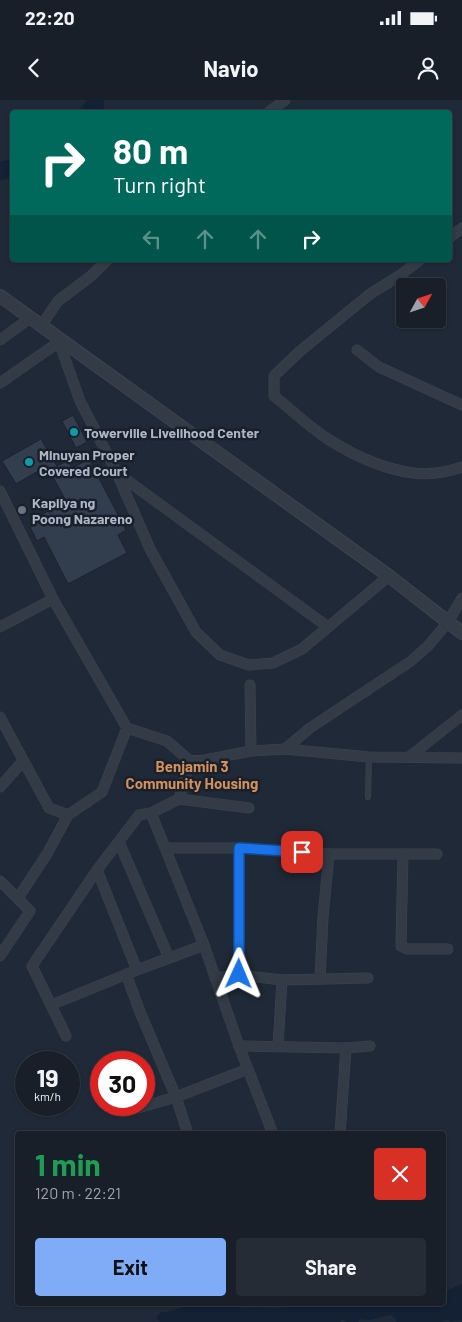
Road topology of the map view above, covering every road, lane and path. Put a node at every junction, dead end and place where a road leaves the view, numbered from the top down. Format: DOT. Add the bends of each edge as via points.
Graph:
graph roads {
  1 [pos="285,100"];
  2 [pos="272,110"];
  3 [pos="105,262"];
  4 [pos="417,262"];
  5 [pos="0,296"];
  6 [pos="30,318"];
  7 [pos="41,326"];
  8 [pos="0,340"];
  9 [pos="59,341"];
  10 [pos="357,350"];
  11 [pos="0,383"];
  12 [pos="462,405"];
  13 [pos="462,467"];
  14 [pos="117,473"];
  15 [pos="0,491"];
  16 [pos="389,576"];
  17 [pos="462,598"];
  18 [pos="53,599"];
  19 [pos="448,622"];
  20 [pos="0,627"];
  21 [pos="328,627"];
  22 [pos="462,633"];
  23 [pos="250,685"];
  24 [pos="462,715"];
  25 [pos="0,717"];
  26 [pos="127,728"];
  27 [pos="285,749"];
  28 [pos="251,751"];
  29 [pos="409,756"];
  30 [pos="369,757"];
  31 [pos="462,758"];
  32 [pos="23,761"];
  33 [pos="190,761"];
  34 [pos="0,787"];
  35 [pos="368,796"];
  36 [pos="179,799"];
  37 [pos="249,808"];
  38 [pos="151,813"];
  39 [pos="68,816"];
  40 [pos="119,842"];
  41 [pos="166,848"];
  42 [pos="239,848"];
  43 [pos="329,854"];
  44 [pos="403,854"];
  45 [pos="437,854"];
  46 [pos="97,870"];
  47 [pos="0,881"];
  48 [pos="18,898"];
  49 [pos="204,945"];
  50 [pos="448,949"];
  51 [pos="0,956"];
  52 [pos="169,958"];
  53 [pos="137,970"];
  54 [pos="126,974"];
  55 [pos="239,974"];
  56 [pos="215,978"];
  57 [pos="368,978"];
  58 [pos="320,979"];
  59 [pos="282,980"];
  60 [pos="51,1005"];
  61 [pos="66,1036"];
  62 [pos="238,1046"];
  63 [pos="278,1046"];
  64 [pos="370,1046"];
  65 [pos="346,1048"];
  66 [pos="248,1069"];
  67 [pos="176,1098"];
  68 [pos="155,1104"];
  69 [pos="187,1131"];
  70 [pos="272,1131"];
  71 [pos="340,1131"];
  1 -- 2 [label="street"];
  3 -- 7 [label="street" via="92,276 58,300"];
  4 -- 13 [label="street" via="370,294 299,352 274,376 274,396 326,438 355,455 413,473"];
  5 -- 6 [label="street"];
  6 -- 7 [label="street"];
  6 -- 8 [label="street"];
  7 -- 9 [label="street"];
  9 -- 11 [label="street"];
  9 -- 14 [label="street" via="80,401"];
  9 -- 16 [label="street"];
  10 -- 12 [label="street" via="379,367"];
  14 -- 21 [label="street"];
  14 -- 21 [label="street" via="150,549 196,632 220,655 249,665 273,663 302,648"];
  15 -- 18 [label="street"];
  16 -- 19 [label="street"];
  16 -- 21 [label="street"];
  17 -- 19 [label="street"];
  18 -- 20 [label="street"];
  18 -- 26 [label="street"];
  19 -- 22 [label="street"];
  19 -- 27 [label="street" via="411,661 310,728"];
  23 -- 28 [label="street"];
  24 -- 29 [label="street"];
  25 -- 32 [label="street"];
  26 -- 33 [label="street" via="167,741"];
  26 -- 39 [label="street" via="102,792"];
  27 -- 28 [label="street"];
  27 -- 30 [label="street"];
  28 -- 33 [label="street"];
  29 -- 30 [label="street"];
  29 -- 31 [label="street"];
  30 -- 35 [label="lane"];
  32 -- 34 [label="street"];
  32 -- 39 [label="street" via="49,808"];
  33 -- 36 [label="street"];
  36 -- 37 [label="street"];
  36 -- 38 [label="street"];
  38 -- 40 [label="street" via="139,816"];
  38 -- 41 [label="street"];
  39 -- 48 [label="street"];
  40 -- 46 [label="street"];
  40 -- 52 [label="street"];
  41 -- 42 [label="street"];
  41 -- 49 [label="street"];
  42 -- 43 [label="street"];
  42 -- 55 [label="street"];
  43 -- 44 [label="street"];
  43 -- 58 [label="street"];
  44 -- 45 [label="street"];
  44 -- 50 [label="street" via="401,946 407,949"];
  46 -- 53 [label="street"];
  46 -- 60 [label="street" via="32,966"];
  47 -- 48 [label="street"];
  48 -- 51 [label="street" via="30,911"];
  49 -- 52 [label="street"];
  49 -- 56 [label="street"];
  52 -- 53 [label="street"];
  53 -- 54 [label="street"];
  54 -- 60 [label="street"];
  54 -- 67 [label="street"];
  55 -- 56 [label="street"];
  55 -- 59 [label="street"];
  56 -- 62 [label="street"];
  57 -- 58 [label="street"];
  58 -- 59 [label="street"];
  59 -- 63 [label="street"];
  60 -- 61 [label="street"];
  62 -- 63 [label="street"];
  62 -- 66 [label="street"];
  63 -- 65 [label="street"];
  64 -- 65 [label="street"];
  65 -- 71 [label="street"];
  66 -- 67 [label="street"];
  66 -- 70 [label="street"];
  67 -- 68 [label="street"];
  67 -- 69 [label="street"];
}
